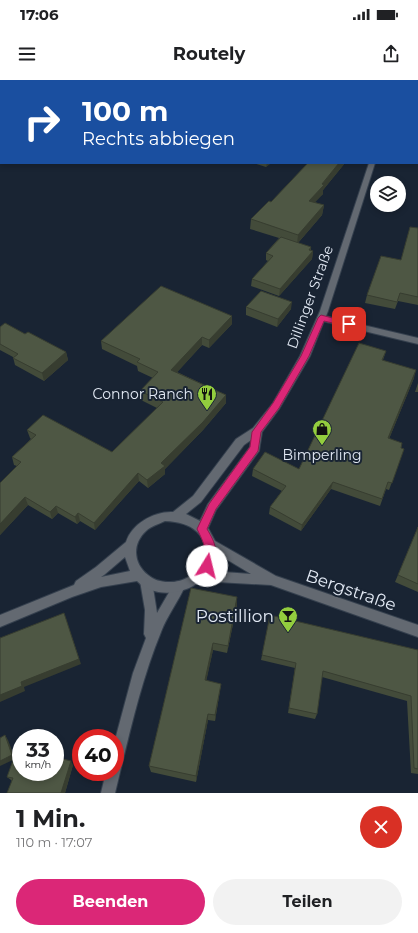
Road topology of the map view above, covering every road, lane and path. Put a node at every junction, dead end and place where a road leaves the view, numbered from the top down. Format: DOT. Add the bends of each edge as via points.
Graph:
graph roads {
  1 [pos="372,164"];
  2 [pos="321,318"];
  3 [pos="418,341"];
  4 [pos="257,432"];
  5 [pos="176,516"];
  6 [pos="202,529"];
  7 [pos="210,544"];
  8 [pos="130,545"];
  9 [pos="199,576"];
  10 [pos="142,578"];
  11 [pos="272,580"];
  12 [pos="179,586"];
  13 [pos="70,592"];
  14 [pos="0,621"];
  15 [pos="418,631"];
  16 [pos="150,640"];
  17 [pos="124,734"];
  18 [pos="111,781"];
  19 [pos="108,793"];
  1 -- 2 [label="street, Dillinger Straße"];
  2 -- 3 [label="street"];
  2 -- 4 [label="street, Dillinger Straße" via="305,356 276,406"];
  4 -- 5 [label="street, Dillinger Straße" via="240,442 197,499"];
  4 -- 6 [label="street, Dillinger Straße" via="255,448 212,507"];
  5 -- 6 [label="street" via="198,524"];
  5 -- 8 [label="street" via="164,516 142,526"];
  6 -- 7 [label="street"];
  7 -- 9 [label="street" via="211,555"];
  7 -- 11 [label="street, Bergstraße"];
  8 -- 10 [label="street" via="129,556 132,566"];
  8 -- 13 [label="street"];
  9 -- 11 [label="street, Bergstraße"];
  9 -- 12 [label="street"];
  10 -- 12 [label="street" via="161,587"];
  10 -- 13 [label="street" via="101,582"];
  10 -- 16 [label="street" via="151,610"];
  11 -- 15 [label="street, Bergstraße"];
  12 -- 16 [label="street" via="166,605"];
  13 -- 14 [label="street"];
  16 -- 17 [label="street"];
  18 -- 19 [label="street"];
}
